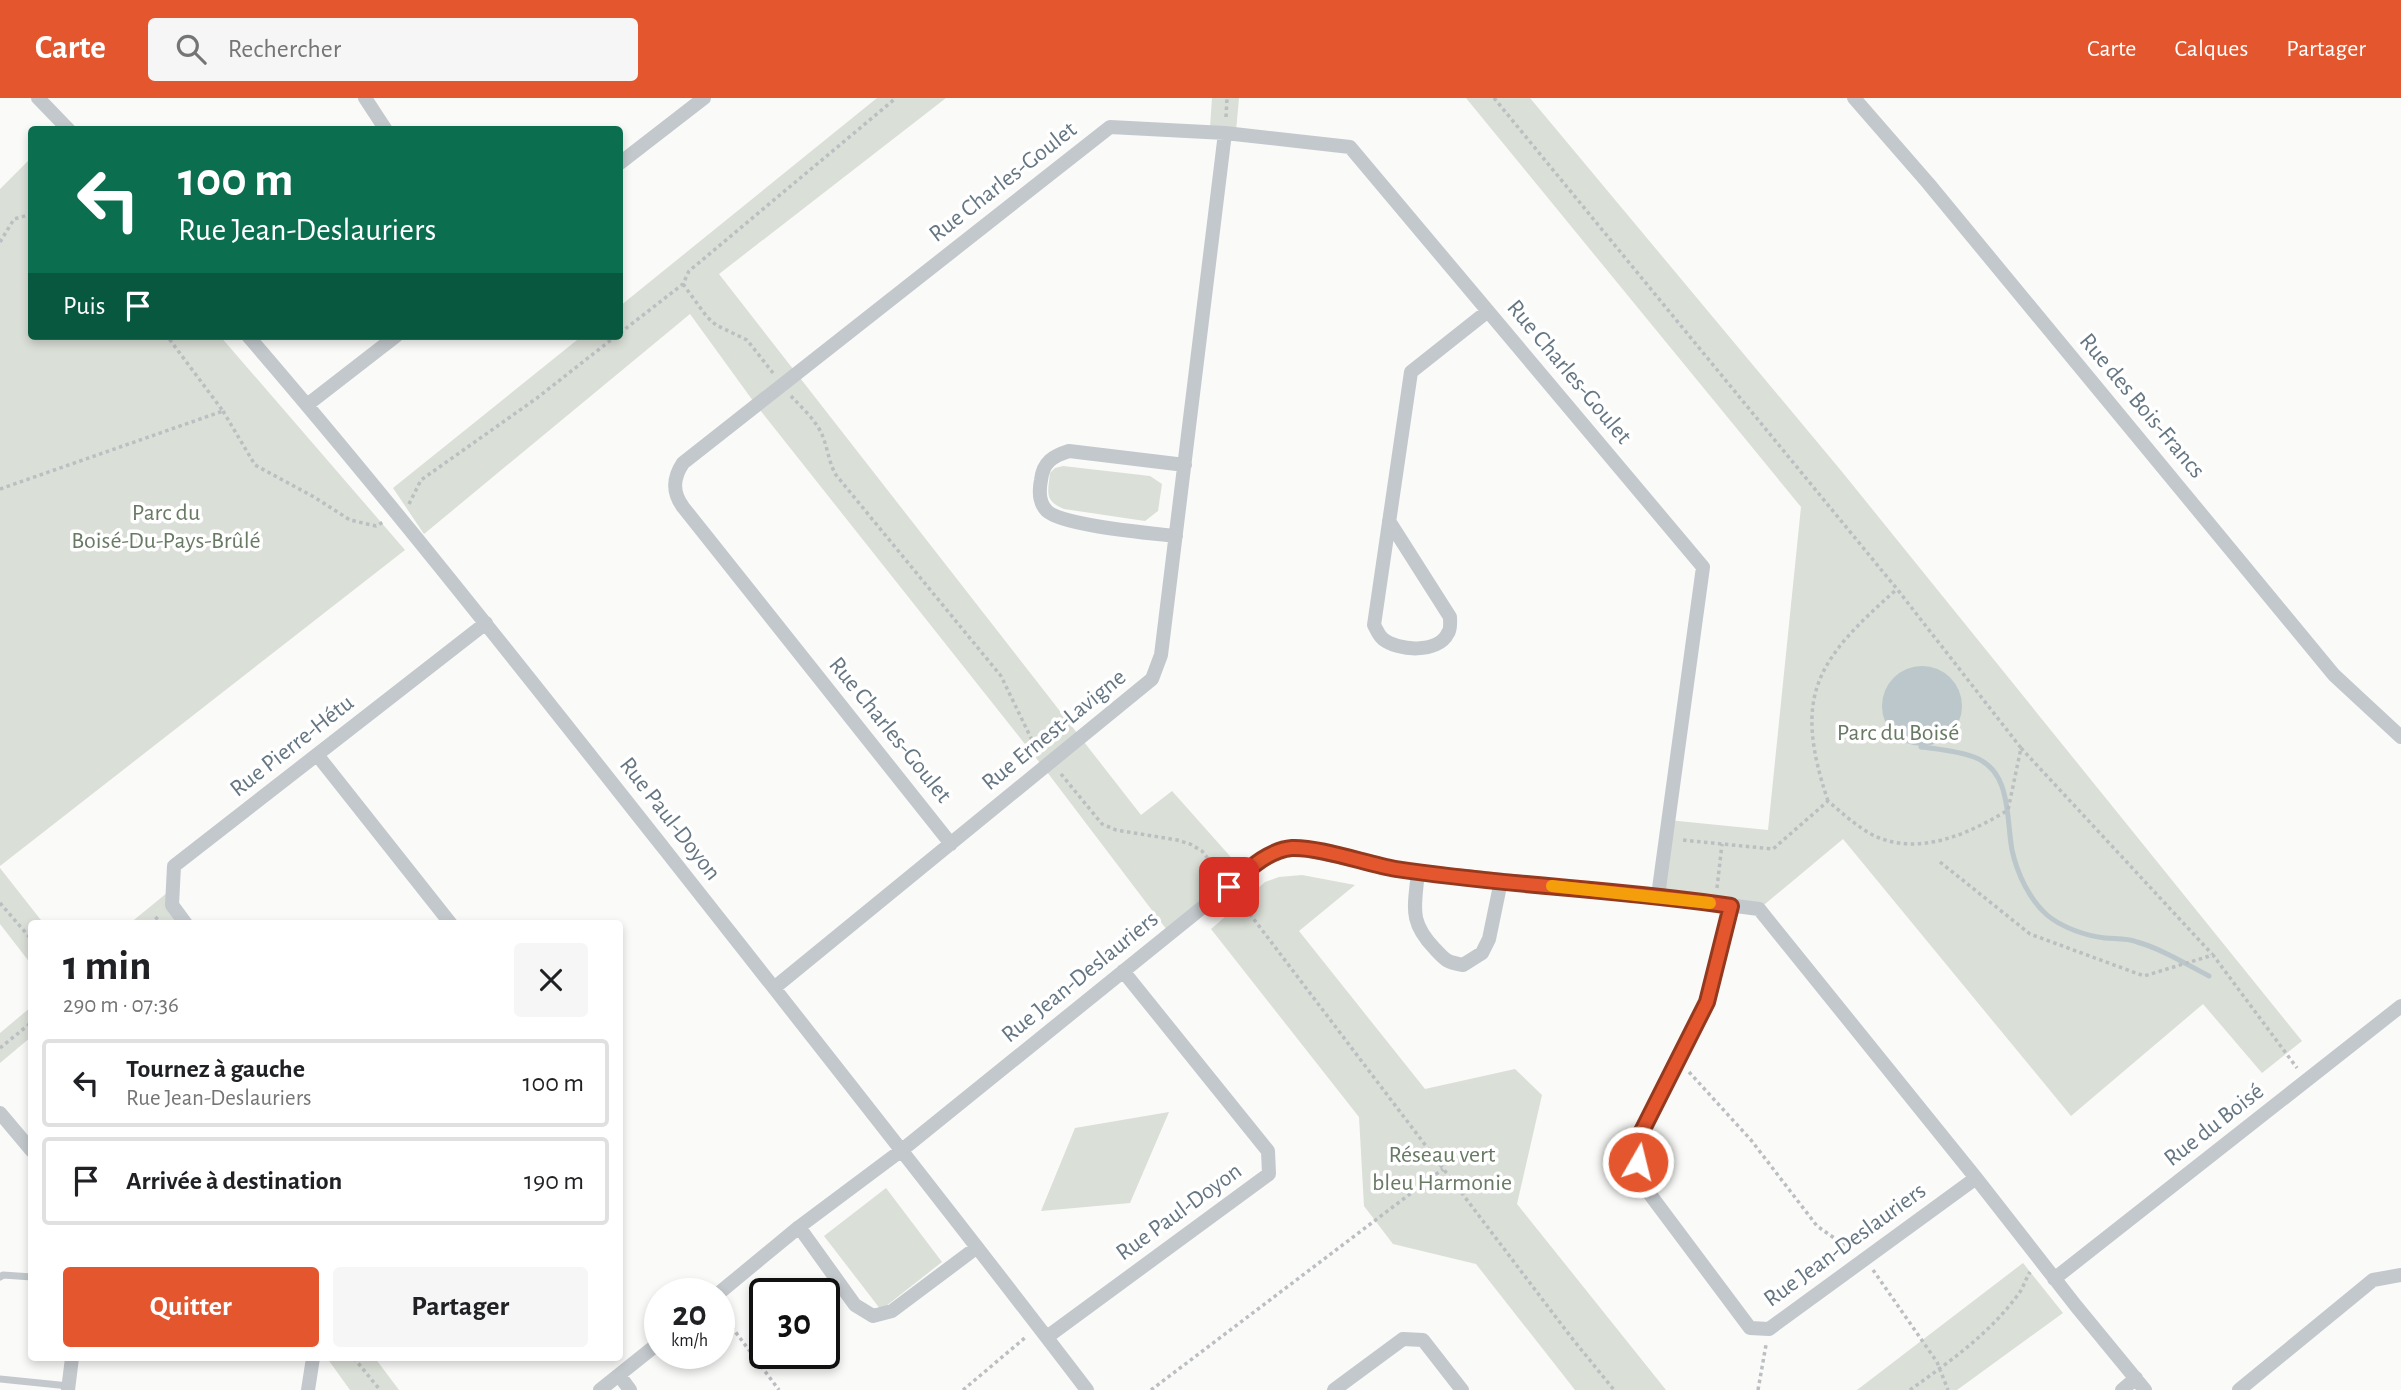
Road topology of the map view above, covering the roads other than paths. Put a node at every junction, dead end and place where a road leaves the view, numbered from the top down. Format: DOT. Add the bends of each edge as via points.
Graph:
graph roads {
  1 [pos="38,98"];
  2 [pos="365,98"];
  3 [pos="704,98"];
  4 [pos="1854,98"];
  5 [pos="65,126"];
  6 [pos="383,126"];
  7 [pos="1225,133"];
  8 [pos="623,161"];
  9 [pos="1488,312"];
  10 [pos="251,340"];
  11 [pos="391,340"];
  12 [pos="307,405"];
  13 [pos="1185,465"];
  14 [pos="1389,521"];
  15 [pos="1176,536"];
  16 [pos="486,624"];
  17 [pos="2401,737"];
  18 [pos="317,756"];
  19 [pos="951,844"];
  20 [pos="1418,871"];
  21 [pos="1501,881"];
  22 [pos="1658,896"];
  23 [pos="1731,906"];
  24 [pos="183,920"];
  25 [pos="449,920"];
  26 [pos="1123,971"];
  27 [pos="774,988"];
  28 [pos="2401,1006"];
  29 [pos="0,1113"];
  30 [pos="28,1147"];
  31 [pos="902,1150"];
  32 [pos="1976,1178"];
  33 [pos="799,1227"];
  34 [pos="976,1248"];
  35 [pos="2401,1275"];
  36 [pos="0,1277"];
  37 [pos="28,1278"];
  38 [pos="2054,1279"];
  39 [pos="735,1280"];
  40 [pos="1043,1332"];
  41 [pos="644,1355"];
  42 [pos="72,1361"];
  43 [pos="313,1361"];
  44 [pos="619,1375"];
  45 [pos="0,1380"];
  46 [pos="2141,1384"];
  47 [pos="69,1388"];
  48 [pos="308,1390"];
  49 [pos="600,1390"];
  50 [pos="630,1390"];
  51 [pos="1087,1390"];
  52 [pos="1334,1390"];
  53 [pos="1462,1390"];
  54 [pos="2122,1390"];
  55 [pos="2239,1390"];
  1 -- 5 [label="street"];
  2 -- 6 [label="street"];
  3 -- 8 [label="street"];
  4 -- 17 [label="street, Rue des Bois-Francs" via="2334,674"];
  7 -- 9 [label="street, Rue Charles-Goulet" via="1350,147"];
  7 -- 13 [label="street, Rue Ernest-Lavigne"];
  7 -- 19 [label="street, Rue Charles-Goulet" via="1110,127 683,463 676,474 677,499"];
  9 -- 14 [label="street" via="1410,372"];
  9 -- 22 [label="street, Rue Charles-Goulet" via="1703,567"];
  10 -- 12 [label="street, Rue Paul-Doyon"];
  11 -- 12 [label="street"];
  12 -- 16 [label="street, Rue Paul-Doyon"];
  13 -- 15 [label="street, Rue Ernest-Lavigne"];
  13 -- 15 [label="street" via="1069,451 1046,463 1041,480 1040,499 1048,511 1066,521"];
  14 -- 14 [label="street" via="1374,625 1391,645 1427,649 1450,631 1450,617"];
  15 -- 19 [label="street, Rue Ernest-Lavigne" via="1161,655 1152,680"];
  16 -- 18 [label="street, Rue Pierre-Hétu"];
  16 -- 27 [label="street, Rue Paul-Doyon"];
  18 -- 24 [label="street, Rue Pierre-Hétu" via="174,866 172,905"];
  18 -- 25 [label="street"];
  19 -- 27 [label="street, Rue Ernest-Lavigne"];
  20 -- 21 [label="street, Rue Jean-Deslauriers"];
  20 -- 21 [label="street" via="1414,913 1420,934 1447,962 1463,965 1482,953 1489,939"];
  20 -- 26 [label="street, Rue Jean-Deslauriers" via="1282,850 1262,860"];
  21 -- 22 [label="street, Rue Jean-Deslauriers"];
  22 -- 23 [label="street, Rue Jean-Deslauriers"];
  23 -- 32 [label="street, Rue Jean-Deslauriers" via="1759,909"];
  23 -- 32 [label="street, Rue Jean-Deslauriers" via="1707,1002 1636,1143 1640,1181 1750,1328 1769,1329"];
  26 -- 31 [label="street, Rue Jean-Deslauriers"];
  26 -- 40 [label="street, Rue Paul-Doyon" via="1268,1151 1269,1174"];
  27 -- 31 [label="street, Rue Paul-Doyon"];
  28 -- 38 [label="street, Rue du Boisé"];
  29 -- 30 [label="street"];
  31 -- 33 [label="street, Rue Jean-Deslauriers"];
  31 -- 34 [label="street, Rue Paul-Doyon"];
  32 -- 38 [label="street, Rue Jean-Deslauriers"];
  33 -- 34 [label="street" via="855,1305 873,1316 892,1311"];
  33 -- 39 [label="street, Rue Jean-Deslauriers"];
  34 -- 40 [label="street, Rue Paul-Doyon"];
  35 -- 55 [label="street" via="2374,1280"];
  36 -- 37 [label="lane"];
  38 -- 46 [label="street, Rue Jean-Deslauriers"];
  40 -- 51 [label="street, Rue Paul-Doyon"];
  41 -- 44 [label="street"];
  42 -- 47 [label="street"];
  43 -- 48 [label="street"];
  44 -- 49 [label="street"];
  44 -- 50 [label="street"];
  45 -- 47 [label="lane"];
  46 -- 54 [label="street, Rue Jean-Deslauriers"];
  52 -- 53 [label="street" via="1403,1339 1423,1340"];
}
